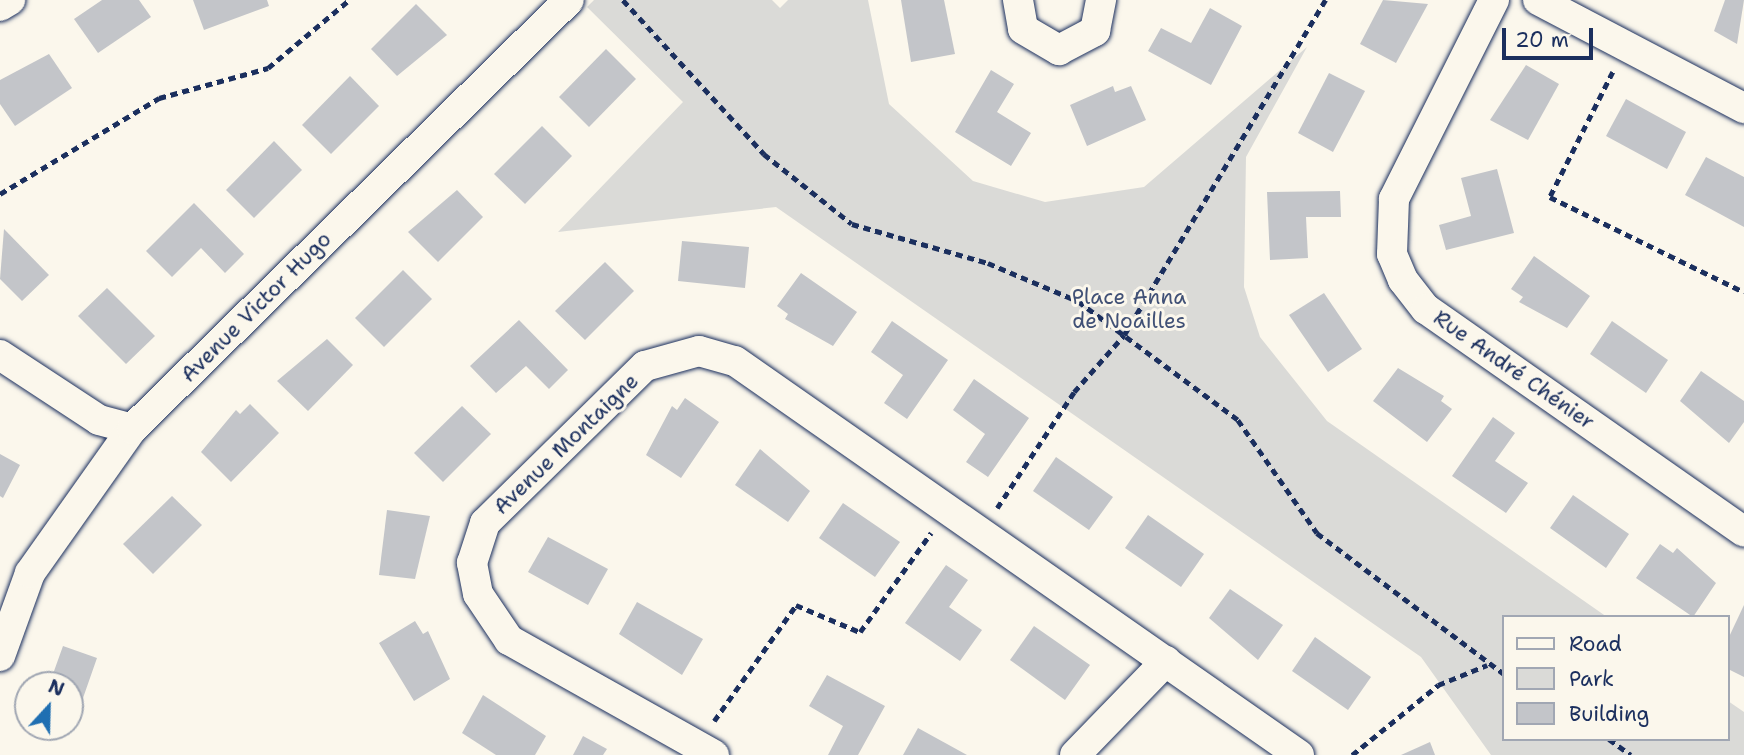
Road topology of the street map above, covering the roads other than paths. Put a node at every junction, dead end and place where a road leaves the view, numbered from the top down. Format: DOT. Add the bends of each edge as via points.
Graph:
graph roads {
  1 [pos="10,0"];
  2 [pos="569,0"];
  3 [pos="1018,0"];
  4 [pos="1101,0"];
  5 [pos="1494,0"];
  6 [pos="1538,0"];
  7 [pos="0,6"];
  8 [pos="1744,108"];
  9 [pos="0,355"];
  10 [pos="132,429"];
  11 [pos="1744,532"];
  12 [pos="0,656"];
  13 [pos="1166,661"];
  14 [pos="705,750"];
  15 [pos="1075,755"];
  16 [pos="1299,755"];
  1 -- 7 [label="street"];
  2 -- 10 [label="street, Avenue Victor Hugo"];
  3 -- 4 [label="street" via="1023,29 1059,50 1095,31"];
  5 -- 11 [label="street, Rue André Chénier" via="1394,199 1392,254 1403,280 1426,309"];
  6 -- 8 [label="street"];
  9 -- 10 [label="street" via="99,420"];
  10 -- 12 [label="street, Avenue Victor Hugo" via="30,573"];
  13 -- 14 [label="street, Avenue Montaigne" via="735,360 699,351 645,366 485,523 472,563 478,594 509,640"];
  13 -- 15 [label="street"];
  13 -- 16 [label="street, Avenue Montaigne"];
}
